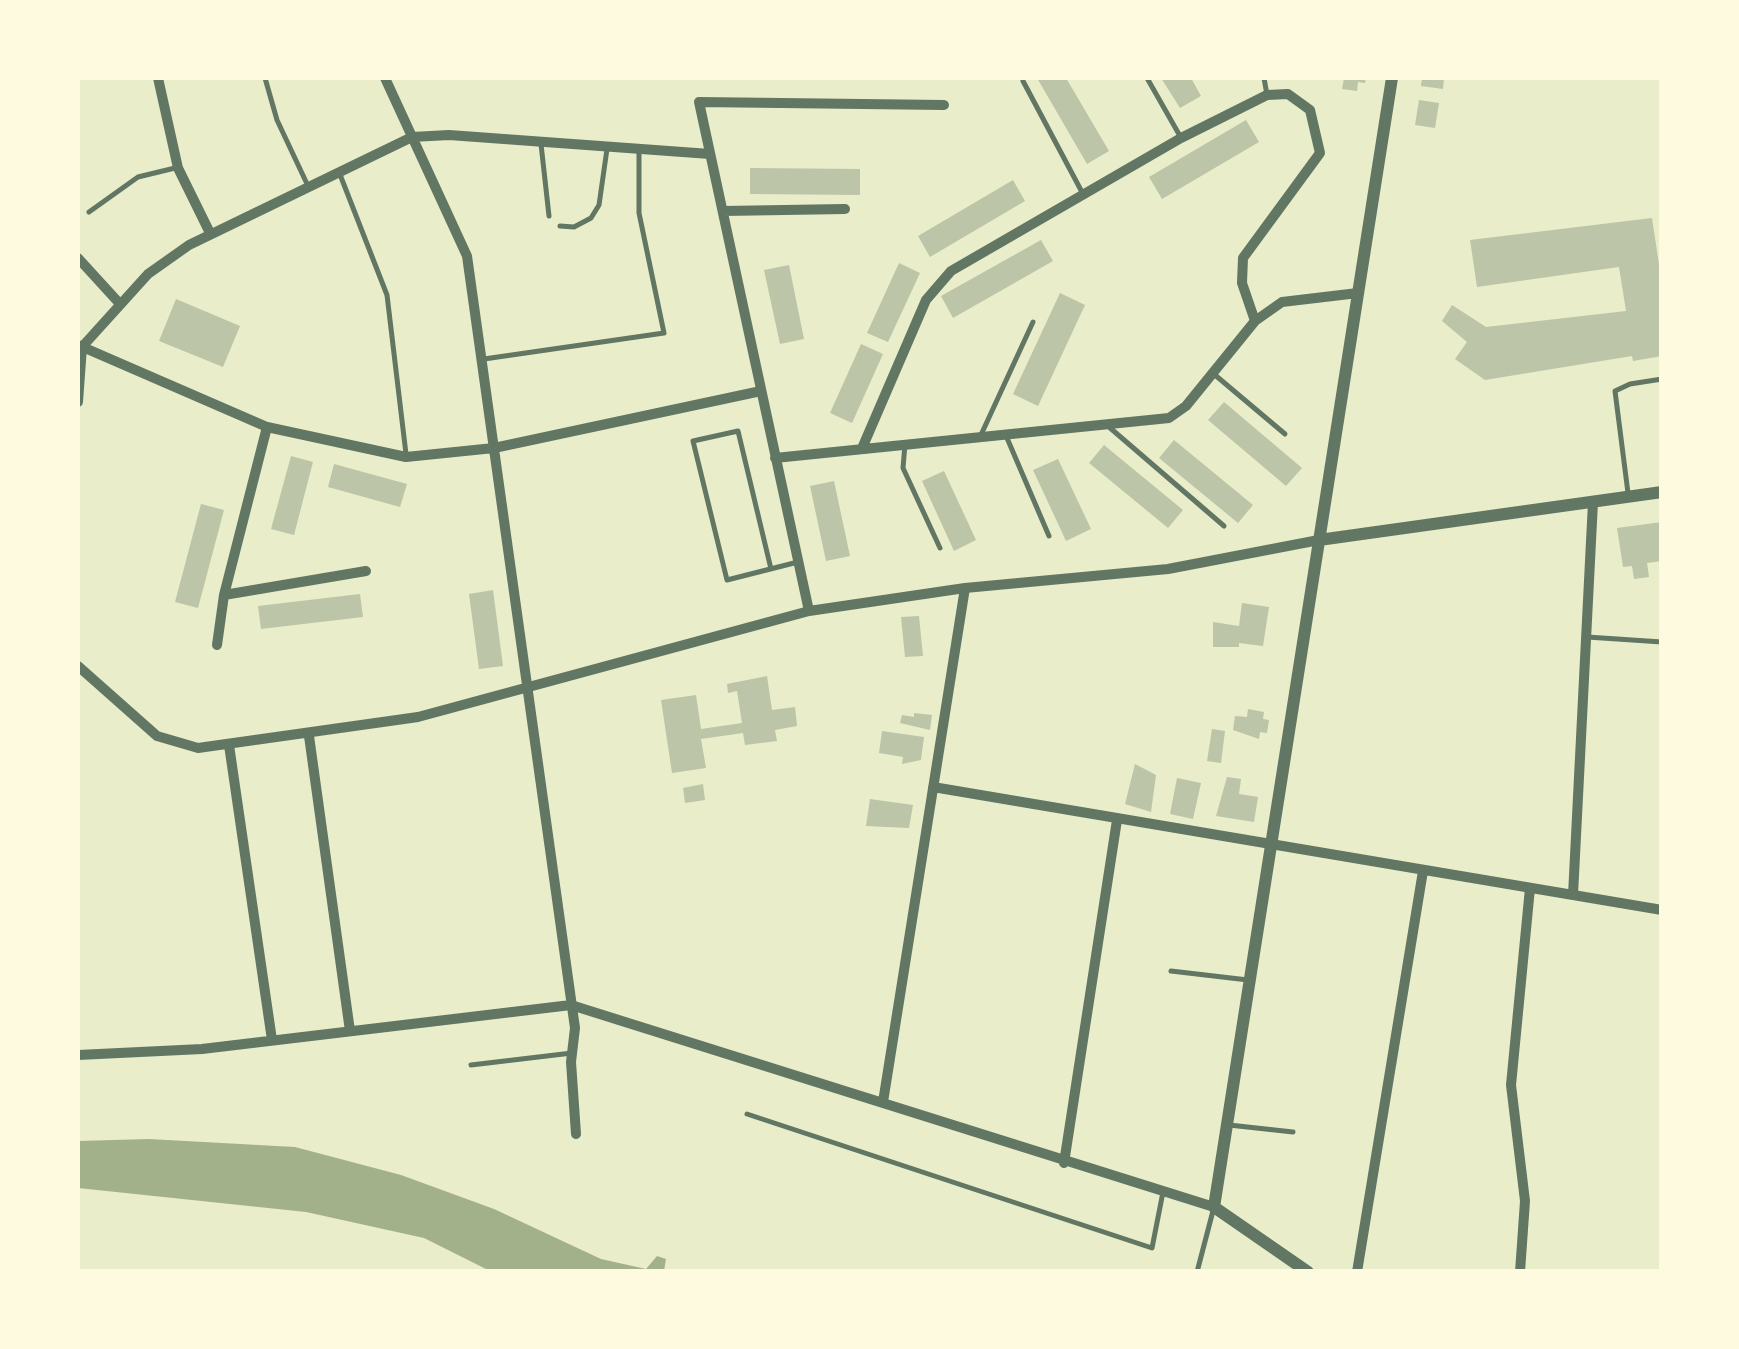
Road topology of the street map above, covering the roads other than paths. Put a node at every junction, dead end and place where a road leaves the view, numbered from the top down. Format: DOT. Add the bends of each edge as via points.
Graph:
graph roads {
  1 [pos="158,78"];
  2 [pos="265,78"];
  3 [pos="385,78"];
  4 [pos="1147,78"];
  5 [pos="1264,78"];
  6 [pos="1392,78"];
  7 [pos="1023,81"];
  8 [pos="1267,95"];
  9 [pos="944,105"];
  10 [pos="412,137"];
  11 [pos="1181,138"];
  12 [pos="541,142"];
  13 [pos="608,146"];
  14 [pos="639,149"];
  15 [pos="710,154"];
  16 [pos="178,168"];
  17 [pos="339,172"];
  18 [pos="308,187"];
  19 [pos="1083,194"];
  20 [pos="845,210"];
  21 [pos="723,211"];
  22 [pos="89,212"];
  23 [pos="549,216"];
  24 [pos="560,226"];
  25 [pos="210,233"];
  26 [pos="78,258"];
  27 [pos="1358,293"];
  28 [pos="120,304"];
  29 [pos="1255,321"];
  30 [pos="1034,322"];
  31 [pos="80,346"];
  32 [pos="480,360"];
  33 [pos="1213,374"];
  34 [pos="1662,380"];
  35 [pos="761,391"];
  36 [pos="78,402"];
  37 [pos="267,426"];
  38 [pos="1108,426"];
  39 [pos="1285,434"];
  40 [pos="1007,438"];
  41 [pos="979,440"];
  42 [pos="905,444"];
  43 [pos="862,446"];
  44 [pos="494,448"];
  45 [pos="406,457"];
  46 [pos="775,458"];
  47 [pos="1662,492"];
  48 [pos="1628,497"];
  49 [pos="1594,502"];
  50 [pos="1224,526"];
  51 [pos="1049,536"];
  52 [pos="1319,540"];
  53 [pos="940,548"];
  54 [pos="798,562"];
  55 [pos="771,569"];
  56 [pos="366,571"];
  57 [pos="965,588"];
  58 [pos="224,595"];
  59 [pos="808,611"];
  60 [pos="1586,637"];
  61 [pos="1662,642"];
  62 [pos="216,645"];
  63 [pos="78,666"];
  64 [pos="525,689"];
  65 [pos="308,736"];
  66 [pos="229,745"];
  67 [pos="934,787"];
  68 [pos="1117,820"];
  69 [pos="1268,842"];
  70 [pos="1423,871"];
  71 [pos="1530,888"];
  72 [pos="1573,895"];
  73 [pos="1662,910"];
  74 [pos="1171,971"];
  75 [pos="1248,980"];
  76 [pos="571,1006"];
  77 [pos="350,1031"];
  78 [pos="272,1040"];
  79 [pos="572,1053"];
  80 [pos="78,1056"];
  81 [pos="471,1065"];
  82 [pos="882,1102"];
  83 [pos="747,1114"];
  84 [pos="1226,1125"];
  85 [pos="1293,1132"];
  86 [pos="576,1134"];
  87 [pos="1064,1163"];
  88 [pos="1164,1192"];
  89 [pos="1214,1207"];
  90 [pos="1196,1272"];
  91 [pos="1308,1272"];
  92 [pos="1357,1272"];
  93 [pos="1520,1272"];
  1 -- 16 [label="street"];
  2 -- 18 [label="lane"];
  3 -- 10 [label="street"];
  4 -- 11 [label="lane"];
  5 -- 8 [label="lane"];
  6 -- 27 [label="street"];
  7 -- 19 [label="lane"];
  8 -- 11 [label="street"];
  8 -- 29 [label="street" via="1288,94 1310,110 1320,152 1244,258 1242,283"];
  9 -- 15 [label="street" via="699,102"];
  10 -- 12 [label="street"];
  10 -- 17 [label="street"];
  10 -- 32 [label="street" via="467,256"];
  11 -- 19 [label="street"];
  12 -- 13 [label="street"];
  12 -- 23 [label="lane"];
  13 -- 14 [label="street"];
  13 -- 24 [label="lane" via="599,205 591,218"];
  14 -- 15 [label="street"];
  14 -- 32 [label="lane" via="639,213 664,333"];
  15 -- 21 [label="street"];
  16 -- 22 [label="lane" via="138,177"];
  16 -- 25 [label="street"];
  17 -- 18 [label="street"];
  17 -- 45 [label="lane" via="387,294"];
  18 -- 25 [label="street"];
  19 -- 43 [label="street" via="951,271 926,300"];
  20 -- 21 [label="street"];
  21 -- 35 [label="street"];
  25 -- 28 [label="street" via="148,274"];
  26 -- 28 [label="street"];
  27 -- 29 [label="street" via="1282,302"];
  27 -- 52 [label="street"];
  28 -- 31 [label="street"];
  29 -- 33 [label="street"];
  30 -- 41 [label="lane"];
  31 -- 36 [label="street"];
  31 -- 37 [label="street"];
  32 -- 44 [label="street"];
  33 -- 38 [label="street" via="1174,416"];
  33 -- 39 [label="lane"];
  34 -- 48 [label="lane" via="1615,392"];
  35 -- 44 [label="street"];
  35 -- 46 [label="street"];
  37 -- 45 [label="street"];
  37 -- 58 [label="street"];
  38 -- 40 [label="street"];
  38 -- 50 [label="lane"];
  40 -- 41 [label="street"];
  40 -- 51 [label="lane"];
  41 -- 42 [label="street"];
  42 -- 43 [label="street"];
  42 -- 53 [label="lane" via="903,468"];
  43 -- 46 [label="street"];
  44 -- 45 [label="street"];
  44 -- 64 [label="street"];
  46 -- 54 [label="street"];
  47 -- 48 [label="street"];
  48 -- 49 [label="street"];
  49 -- 52 [label="street"];
  49 -- 60 [label="street"];
  52 -- 57 [label="street" via="1168,569"];
  52 -- 69 [label="street"];
  54 -- 55 [label="lane"];
  54 -- 59 [label="street"];
  55 -- 55 [label="lane" via="726,580 693,441 738,431"];
  56 -- 58 [label="street"];
  57 -- 59 [label="street"];
  57 -- 67 [label="street"];
  58 -- 62 [label="street"];
  59 -- 64 [label="street"];
  60 -- 61 [label="lane"];
  60 -- 72 [label="street"];
  63 -- 66 [label="street" via="157,736 185,747"];
  64 -- 65 [label="street"];
  64 -- 76 [label="street"];
  65 -- 66 [label="street"];
  65 -- 77 [label="street"];
  66 -- 78 [label="street"];
  67 -- 68 [label="street"];
  67 -- 82 [label="street"];
  68 -- 69 [label="street"];
  68 -- 87 [label="street"];
  69 -- 70 [label="street"];
  69 -- 75 [label="street"];
  70 -- 71 [label="street"];
  70 -- 92 [label="street"];
  71 -- 72 [label="street"];
  71 -- 93 [label="street" via="1511,1085 1525,1201"];
  72 -- 73 [label="street"];
  74 -- 75 [label="lane"];
  75 -- 84 [label="street"];
  76 -- 77 [label="street"];
  76 -- 79 [label="street"];
  76 -- 82 [label="street"];
  77 -- 78 [label="street"];
  78 -- 80 [label="street"];
  79 -- 81 [label="lane"];
  79 -- 86 [label="street"];
  82 -- 87 [label="street"];
  83 -- 88 [label="lane" via="1152,1248"];
  84 -- 85 [label="lane"];
  84 -- 89 [label="street"];
  87 -- 88 [label="street"];
  88 -- 89 [label="street"];
  89 -- 90 [label="lane"];
  89 -- 91 [label="street"];
}
